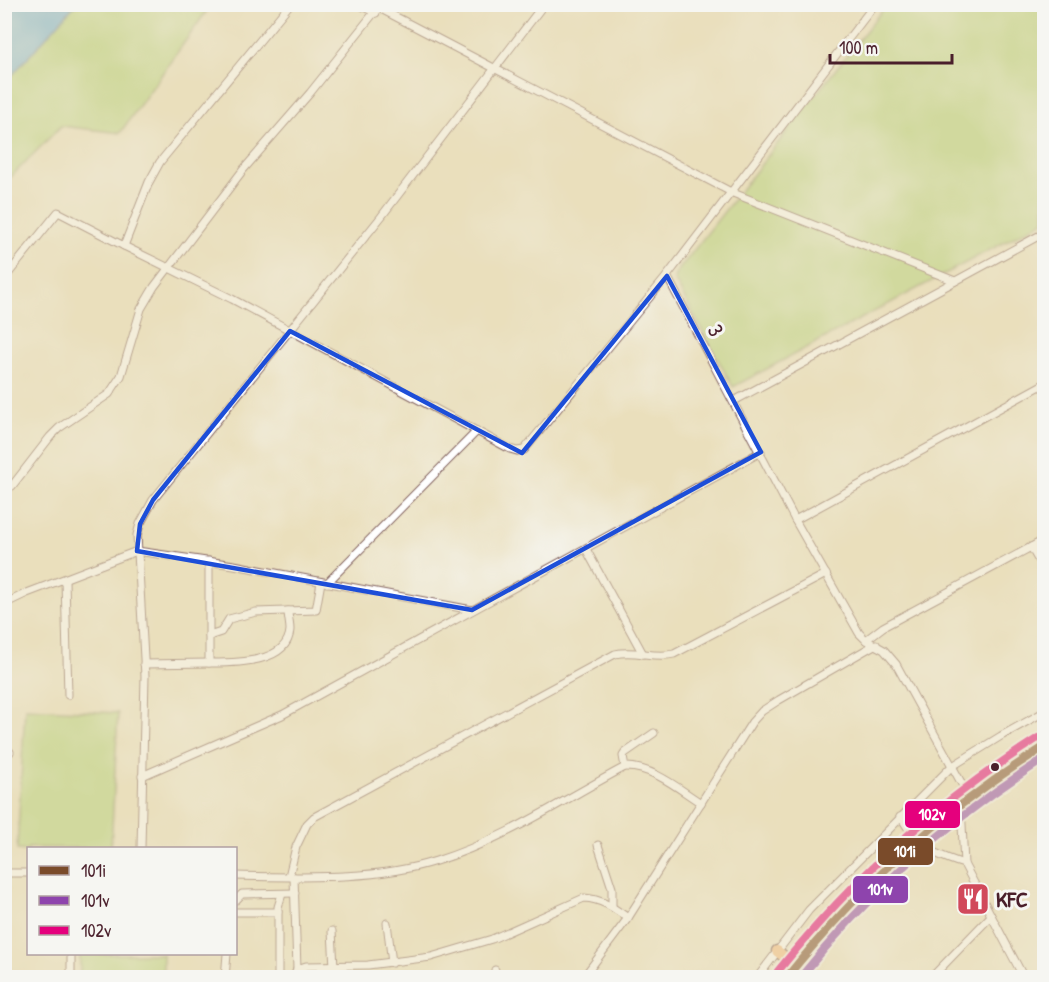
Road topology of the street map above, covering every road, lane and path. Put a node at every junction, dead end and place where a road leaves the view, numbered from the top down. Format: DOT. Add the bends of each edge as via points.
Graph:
graph roads {
  1 [pos="290,4"];
  2 [pos="358,4"];
  3 [pos="544,4"];
  4 [pos="875,4"];
  5 [pos="378,8"];
  6 [pos="495,69"];
  7 [pos="733,193"];
  8 [pos="1044,233"];
  9 [pos="124,246"];
  10 [pos="169,267"];
  11 [pos="667,276"];
  12 [pos="4,279"];
  13 [pos="955,281"];
  14 [pos="290,331"];
  15 [pos="1044,384"];
  16 [pos="734,401"];
  17 [pos="477,431"];
  18 [pos="761,452"];
  19 [pos="12,486"];
  20 [pos="795,520"];
  21 [pos="1044,540"];
  22 [pos="1031,547"];
  23 [pos="586,549"];
  24 [pos="137,550"];
  25 [pos="209,561"];
  26 [pos="1044,570"];
  27 [pos="826,574"];
  28 [pos="65,580"];
  29 [pos="324,582"];
  30 [pos="4,604"];
  31 [pos="472,610"];
  32 [pos="288,611"];
  33 [pos="209,636"];
  34 [pos="866,640"];
  35 [pos="876,644"];
  36 [pos="643,654"];
  37 [pos="209,663"];
  38 [pos="144,664"];
  39 [pos="68,695"];
  40 [pos="1044,712"];
  41 [pos="654,732"];
  42 [pos="4,746"];
  43 [pos="1044,747"];
  44 [pos="10,752"];
  45 [pos="625,767"];
  46 [pos="951,767"];
  47 [pos="142,776"];
  48 [pos="965,801"];
  49 [pos="701,803"];
  50 [pos="900,817"];
  51 [pos="916,840"];
  52 [pos="598,845"];
  53 [pos="141,847"];
  54 [pos="964,864"];
  55 [pos="4,873"];
  56 [pos="27,873"];
  57 [pos="237,876"];
  58 [pos="292,877"];
  59 [pos="295,893"];
  60 [pos="282,894"];
  61 [pos="237,899"];
  62 [pos="612,906"];
  63 [pos="237,912"];
  64 [pos="278,912"];
  65 [pos="991,916"];
  66 [pos="628,918"];
  67 [pos="387,923"];
  68 [pos="332,931"];
  69 [pos="777,951"];
  70 [pos="71,955"];
  71 [pos="227,955"];
  72 [pos="392,963"];
  73 [pos="796,966"];
  74 [pos="334,967"];
  75 [pos="297,969"];
  76 [pos="71,978"];
  77 [pos="225,978"];
  78 [pos="278,978"];
  79 [pos="294,978"];
  80 [pos="583,978"];
  81 [pos="757,978"];
  82 [pos="786,978"];
  83 [pos="931,978"];
  84 [pos="1024,978"];
  1 -- 9 [label="street" via="160,162"];
  2 -- 5 [label="street"];
  3 -- 6 [label="street"];
  4 -- 7 [label="street"];
  5 -- 6 [label="street"];
  5 -- 10 [label="street"];
  6 -- 7 [label="street"];
  6 -- 14 [label="street"];
  7 -- 11 [label="street"];
  7 -- 13 [label="street"];
  8 -- 13 [label="street"];
  9 -- 10 [label="street"];
  9 -- 12 [label="street" via="58,212"];
  10 -- 14 [label="street"];
  10 -- 19 [label="street" via="141,309 128,359 109,394 59,428"];
  11 -- 16 [label="street, 3"];
  11 -- 17 [label="street" via="524,450 517,451"];
  13 -- 16 [label="street"];
  14 -- 17 [label="street"];
  14 -- 24 [label="street" via="153,500 140,524"];
  15 -- 20 [label="street"];
  16 -- 18 [label="street, 3"];
  17 -- 29 [label="street"];
  18 -- 20 [label="street, 3"];
  18 -- 23 [label="street"];
  20 -- 27 [label="street, 3"];
  21 -- 22 [label="street"];
  22 -- 26 [label="street"];
  22 -- 34 [label="street"];
  23 -- 31 [label="street"];
  23 -- 36 [label="street"];
  24 -- 25 [label="street"];
  24 -- 28 [label="street"];
  24 -- 38 [label="street"];
  25 -- 29 [label="street"];
  25 -- 33 [label="street"];
  27 -- 34 [label="street, 3"];
  27 -- 36 [label="street" via="674,654"];
  28 -- 30 [label="street"];
  28 -- 39 [label="street"];
  29 -- 31 [label="street"];
  29 -- 32 [label="street" via="316,610"];
  31 -- 47 [label="street" via="282,715"];
  32 -- 33 [label="street" via="256,612 229,619 221,632"];
  32 -- 37 [label="street" via="290,632 274,655 251,661"];
  33 -- 37 [label="street"];
  34 -- 35 [label="street"];
  35 -- 46 [label="street" via="896,664"];
  35 -- 49 [label="street" via="762,711 739,740"];
  36 -- 58 [label="street" via="615,654 314,817 296,847"];
  37 -- 38 [label="street"];
  38 -- 47 [label="street"];
  40 -- 46 [label="street"];
  41 -- 45 [label="street" via="625,753"];
  42 -- 44 [label="street"];
  43 -- 48 [label="main road"];
  45 -- 49 [label="street" via="637,766"];
  45 -- 58 [label="street" via="500,836 436,861 378,873"];
  46 -- 48 [label="street"];
  46 -- 50 [label="street"];
  47 -- 53 [label="street"];
  48 -- 51 [label="main road"];
  48 -- 54 [label="street"];
  49 -- 66 [label="street"];
  50 -- 51 [label="street"];
  50 -- 69 [label="street" via="809,910"];
  51 -- 54 [label="street" via="949,860"];
  51 -- 73 [label="main road" via="866,887"];
  52 -- 62 [label="street" via="612,888"];
  54 -- 65 [label="street"];
  55 -- 56 [label="street"];
  57 -- 58 [label="street"];
  58 -- 59 [label="street"];
  59 -- 60 [label="street"];
  59 -- 75 [label="street"];
  60 -- 61 [label="street" via="242,894"];
  60 -- 64 [label="street"];
  62 -- 66 [label="street"];
  62 -- 72 [label="street" via="584,898 492,939 431,957"];
  63 -- 64 [label="street"];
  64 -- 78 [label="street"];
  65 -- 83 [label="street"];
  65 -- 84 [label="street"];
  66 -- 80 [label="street"];
  67 -- 72 [label="street"];
  68 -- 74 [label="street"];
  69 -- 73 [label="main road"];
  69 -- 81 [label="street"];
  70 -- 76 [label="street"];
  71 -- 77 [label="street"];
  72 -- 74 [label="street"];
  73 -- 82 [label="main road"];
  74 -- 75 [label="street"];
  75 -- 79 [label="street"];
}
